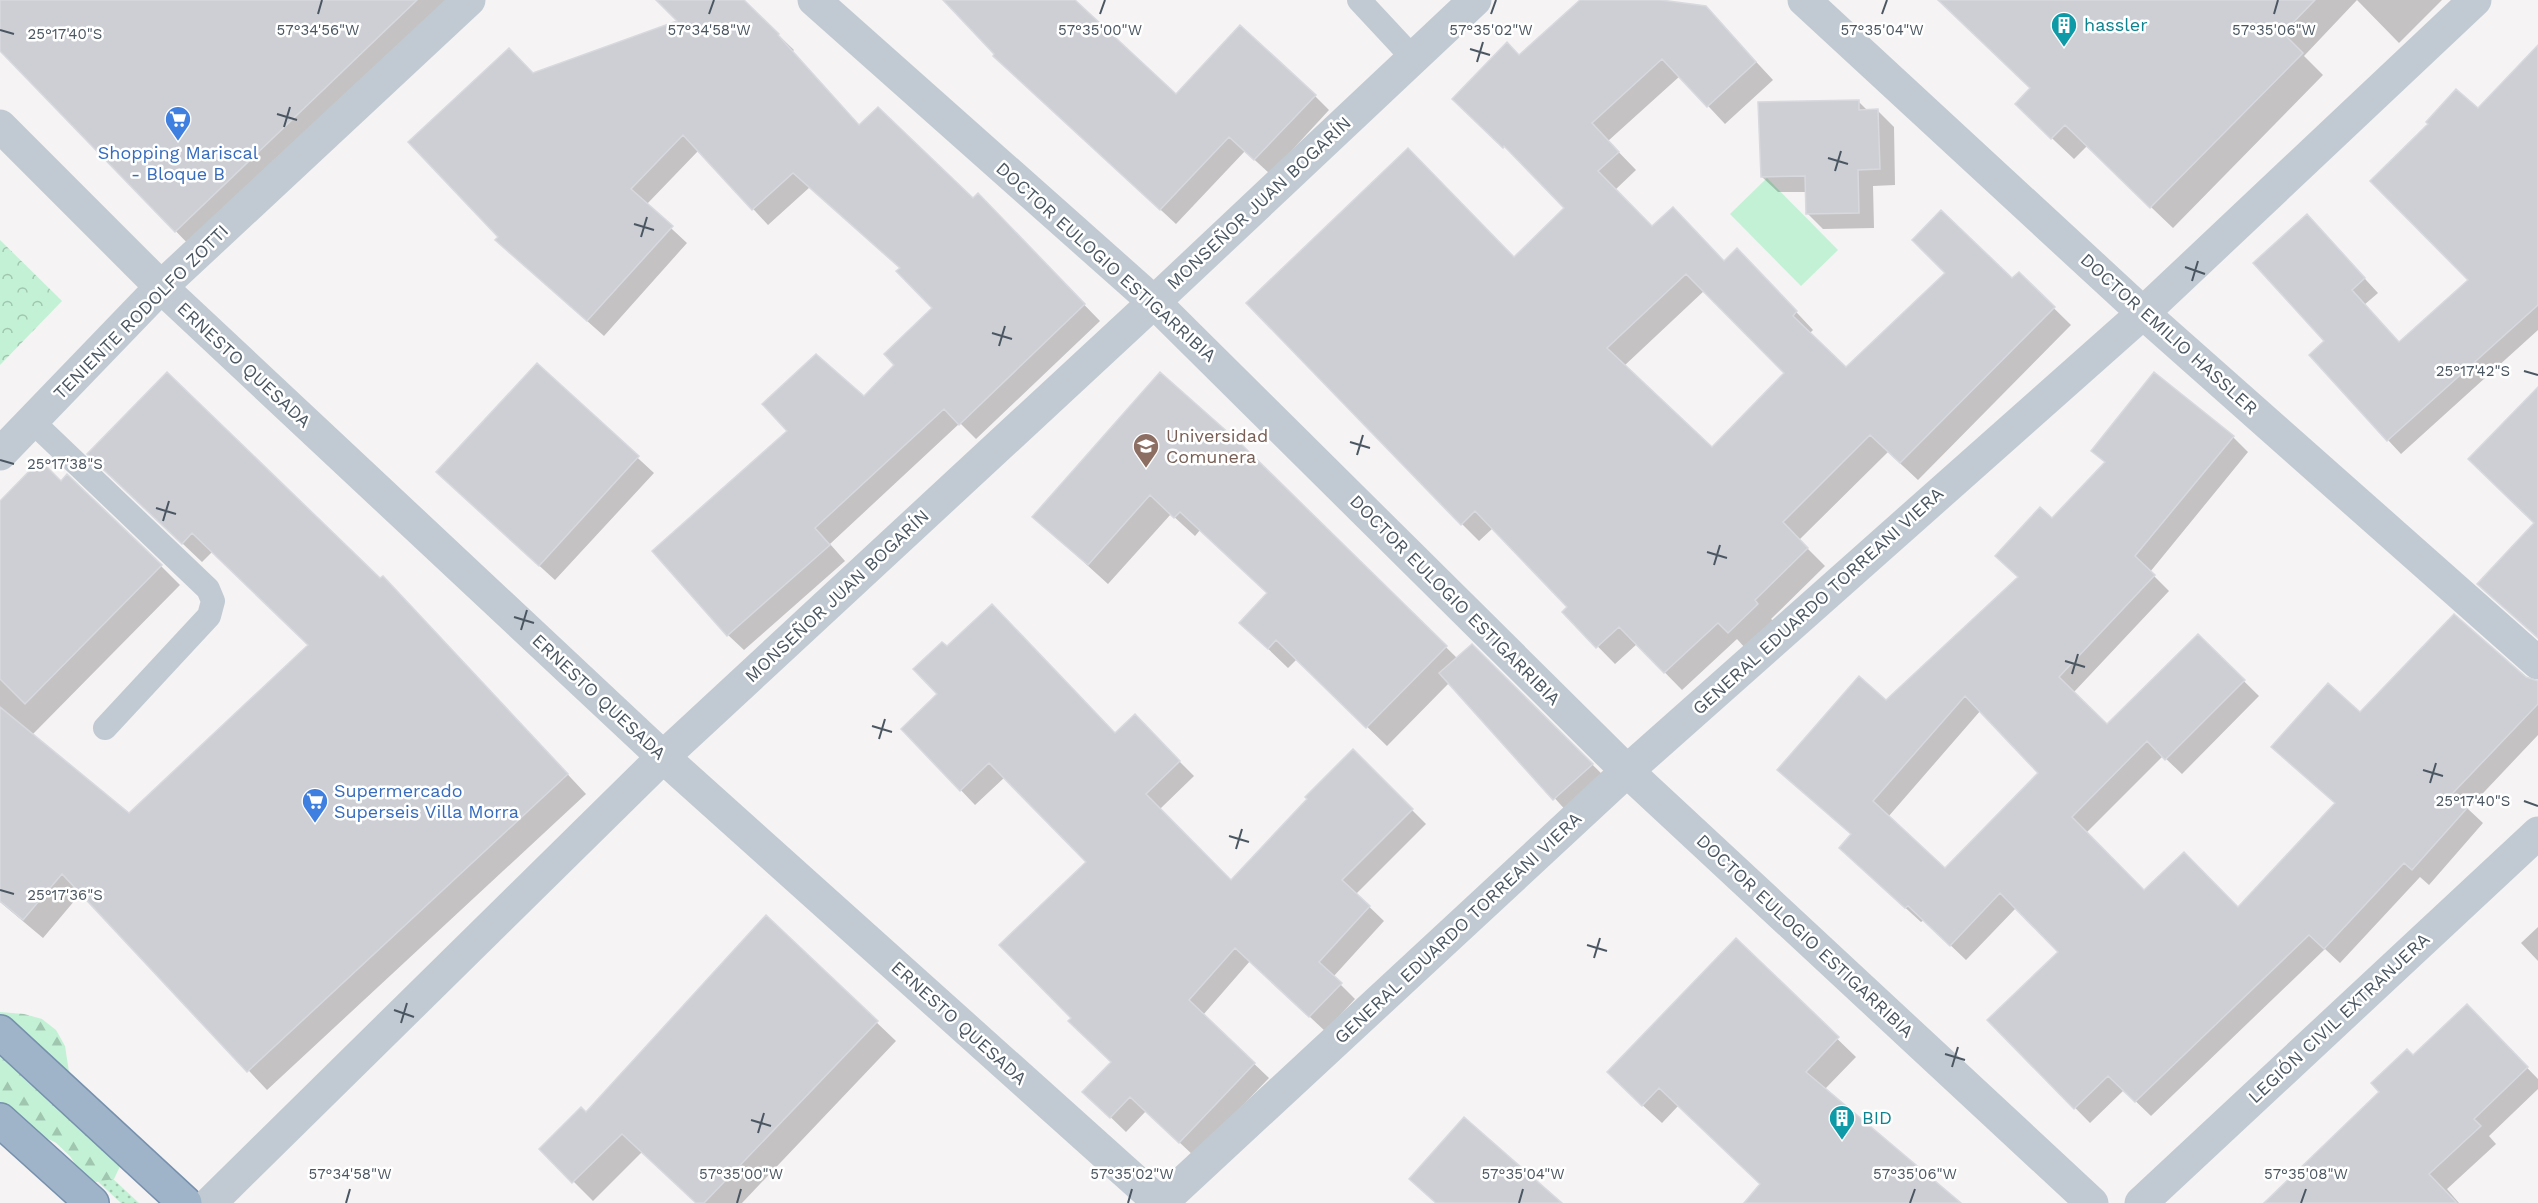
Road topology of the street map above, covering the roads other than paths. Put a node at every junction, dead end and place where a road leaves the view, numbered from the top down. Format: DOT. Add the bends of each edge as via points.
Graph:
graph roads {
  1 [pos="469,0"];
  2 [pos="814,0"];
  3 [pos="1359,0"];
  4 [pos="1475,0"];
  5 [pos="1804,0"];
  6 [pos="2475,0"];
  7 [pos="1413,58"];
  8 [pos="0,126"];
  9 [pos="160,287"];
  10 [pos="1154,302"];
  11 [pos="2143,313"];
  12 [pos="33,422"];
  13 [pos="0,454"];
  14 [pos="2538,663"];
  15 [pos="105,728"];
  16 [pos="663,757"];
  17 [pos="1627,771"];
  18 [pos="2538,833"];
  19 [pos="0,1032"];
  20 [pos="0,1120"];
  21 [pos="92,1203"];
  22 [pos="185,1203"];
  23 [pos="210,1203"];
  24 [pos="1160,1203"];
  25 [pos="2092,1203"];
  26 [pos="2141,1203"];
  1 -- 9 [label="street, TENIENTE RODOLFO ZOTTI"];
  2 -- 10 [label="street, DOCTOR EULOGIO ESTIGARRIBIA"];
  3 -- 7 [label="lane"];
  4 -- 7 [label="street, MONSEÑOR JUAN BOGARÍN"];
  5 -- 11 [label="street, DOCTOR EMILIO HASSLER"];
  6 -- 11 [label="street, GENERAL EDUARDO TORREANI VIERA"];
  7 -- 10 [label="street, MONSEÑOR JUAN BOGARÍN"];
  8 -- 9 [label="street, ERNESTO QUESADA"];
  9 -- 12 [label="street, TENIENTE RODOLFO ZOTTI"];
  9 -- 16 [label="street, ERNESTO QUESADA"];
  10 -- 16 [label="street, MONSEÑOR JUAN BOGARÍN"];
  10 -- 17 [label="street, DOCTOR EULOGIO ESTIGARRIBIA"];
  11 -- 14 [label="street, DOCTOR EMILIO HASSLER"];
  11 -- 17 [label="street, GENERAL EDUARDO TORREANI VIERA"];
  12 -- 13 [label="street, TENIENTE RODOLFO ZOTTI"];
  12 -- 15 [label="lane" via="208,589 213,601 209,616"];
  16 -- 23 [label="street, MONSEÑOR JUAN BOGARÍN"];
  16 -- 24 [label="street, ERNESTO QUESADA"];
  17 -- 24 [label="street, GENERAL EDUARDO TORREANI VIERA"];
  17 -- 25 [label="street, DOCTOR EULOGIO ESTIGARRIBIA"];
  18 -- 26 [label="street, LEGIÓN CIVIL EXTRANJERA"];
  19 -- 22 [label="highway"];
  20 -- 21 [label="highway"];
}
